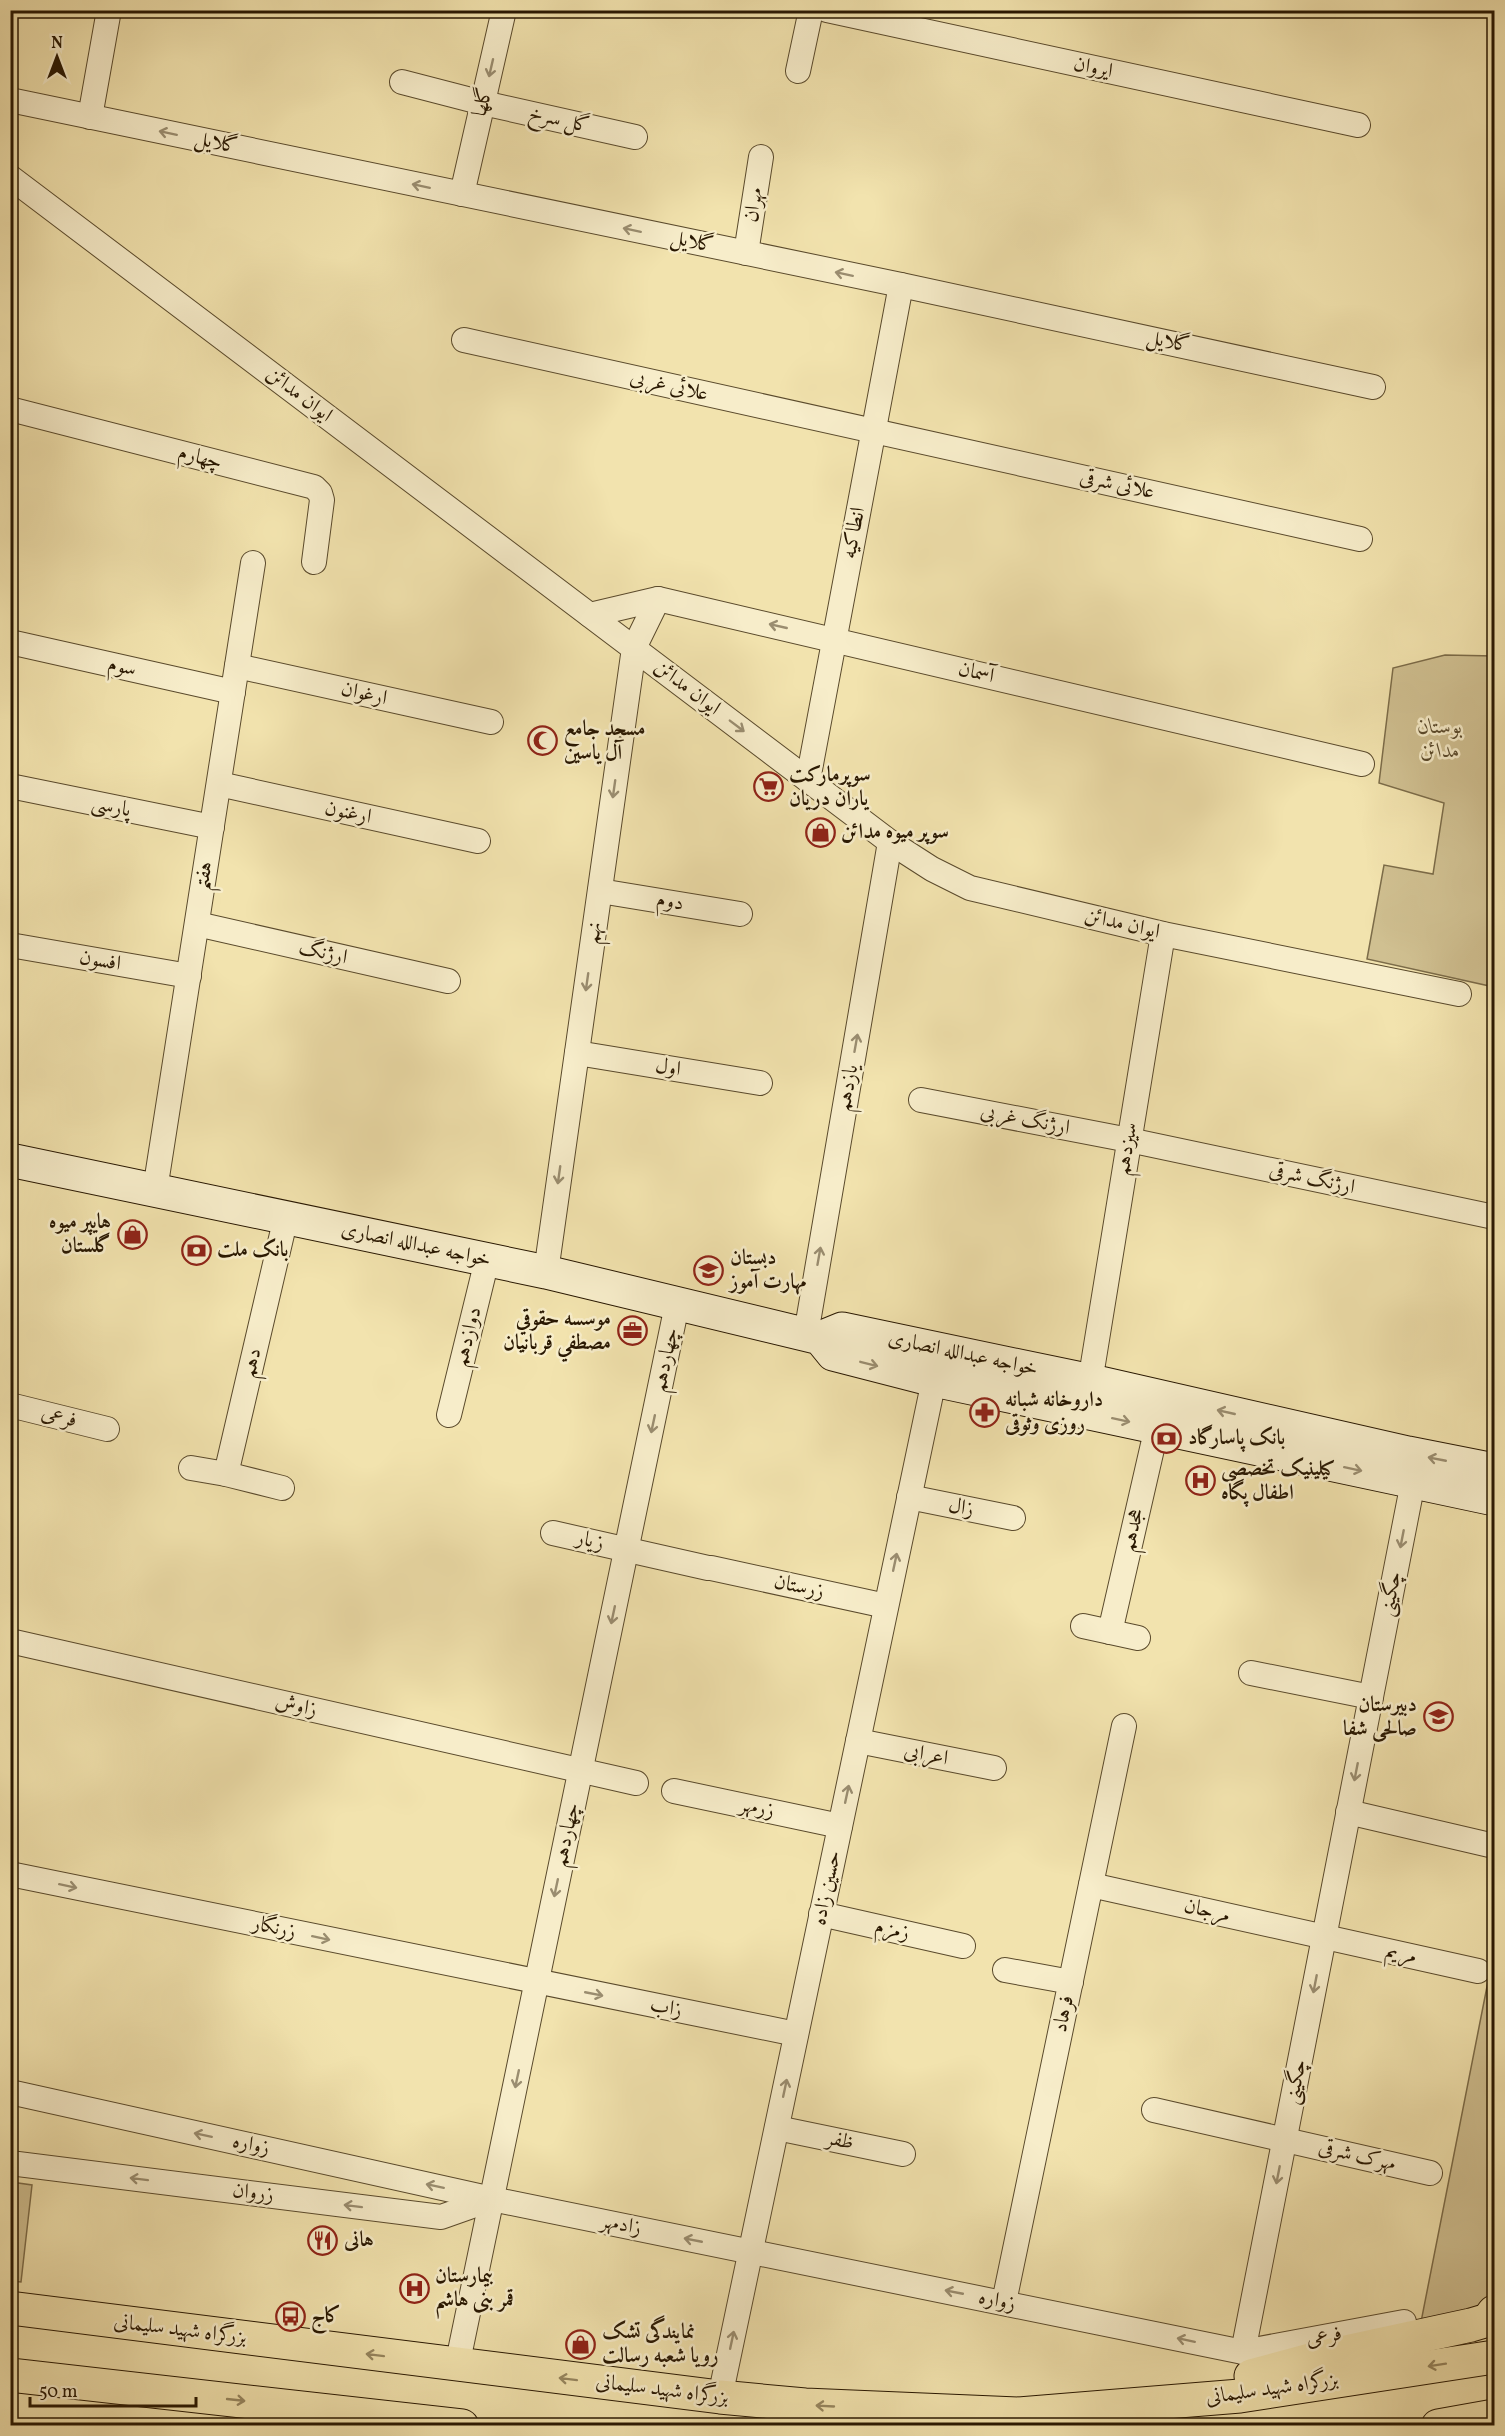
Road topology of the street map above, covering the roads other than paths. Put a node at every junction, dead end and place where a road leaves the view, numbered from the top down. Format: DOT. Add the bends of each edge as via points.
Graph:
graph roads {
  1 [pos="109,10"];
  2 [pos="504,10"];
  3 [pos="812,10"];
  4 [pos="828,10"];
  5 [pos="798,71"];
  6 [pos="402,82"];
  7 [pos="10,100"];
  8 [pos="483,103"];
  9 [pos="90,117"];
  10 [pos="1358,125"];
  11 [pos="635,136"];
  12 [pos="761,157"];
  13 [pos="10,177"];
  14 [pos="462,194"];
  15 [pos="746,253"];
  16 [pos="901,285"];
  17 [pos="464,340"];
  18 [pos="1373,387"];
  19 [pos="10,409"];
  20 [pos="874,431"];
  21 [pos="1360,538"];
  22 [pos="314,562"];
  23 [pos="253,563"];
  24 [pos="658,599"];
  25 [pos="590,615"];
  26 [pos="835,639"];
  27 [pos="10,642"];
  28 [pos="634,648"];
  29 [pos="237,666"];
  30 [pos="233,692"];
  31 [pos="491,722"];
  32 [pos="1362,764"];
  33 [pos="808,780"];
  34 [pos="219,784"];
  35 [pos="10,786"];
  36 [pos="212,827"];
  37 [pos="477,841"];
  38 [pos="890,842"];
  39 [pos="600,891"];
  40 [pos="740,914"];
  41 [pos="197,924"];
  42 [pos="1163,934"];
  43 [pos="10,945"];
  44 [pos="189,976"];
  45 [pos="448,981"];
  46 [pos="1459,994"];
  47 [pos="577,1053"];
  48 [pos="760,1083"];
  49 [pos="921,1100"];
  50 [pos="1128,1140"];
  51 [pos="10,1160"];
  52 [pos="156,1190"];
  53 [pos="286,1217"];
  54 [pos="1494,1217"];
  55 [pos="487,1260"];
  56 [pos="546,1272"];
  57 [pos="678,1305"];
  58 [pos="813,1336"];
  59 [pos="1094,1364"];
  60 [pos="934,1380"];
  61 [pos="10,1405"];
  62 [pos="449,1415"];
  63 [pos="1157,1428"];
  64 [pos="107,1429"];
  65 [pos="190,1468"];
  66 [pos="1494,1470"];
  67 [pos="226,1474"];
  68 [pos="1413,1482"];
  69 [pos="282,1488"];
  70 [pos="909,1497"];
  71 [pos="1494,1499"];
  72 [pos="1013,1518"];
  73 [pos="553,1533"];
  74 [pos="626,1550"];
  75 [pos="886,1606"];
  76 [pos="1083,1626"];
  77 [pos="1110,1632"];
  78 [pos="1138,1638"];
  79 [pos="10,1641"];
  80 [pos="1251,1673"];
  81 [pos="1371,1696"];
  82 [pos="1124,1726"];
  83 [pos="858,1741"];
  84 [pos="994,1768"];
  85 [pos="581,1770"];
  86 [pos="636,1783"];
  87 [pos="674,1791"];
  88 [pos="1348,1812"];
  89 [pos="840,1826"];
  90 [pos="1494,1846"];
  91 [pos="10,1874"];
  92 [pos="1091,1886"];
  93 [pos="821,1914"];
  94 [pos="1324,1937"];
  95 [pos="963,1946"];
  96 [pos="1005,1970"];
  97 [pos="1478,1971"];
  98 [pos="537,1982"];
  99 [pos="1071,1982"];
  100 [pos="796,2034"];
  101 [pos="10,2092"];
  102 [pos="1154,2110"];
  103 [pos="777,2128"];
  104 [pos="1285,2139"];
  105 [pos="903,2154"];
  106 [pos="10,2163"];
  107 [pos="1430,2173"];
  108 [pos="492,2199"];
  109 [pos="751,2251"];
  110 [pos="1004,2302"];
  111 [pos="10,2308"];
  112 [pos="1494,2312"];
  113 [pos="1404,2322"];
  114 [pos="1243,2352"];
  115 [pos="1494,2357"];
  116 [pos="457,2366"];
  117 [pos="10,2375"];
  118 [pos="720,2397"];
  119 [pos="1138,2406"];
  120 [pos="1494,2416"];
  121 [pos="456,2425"];
  122 [pos="1438,2426"];
  1 -- 9 [label="street"];
  2 -- 8 [label="street, گلها, one-way"];
  3 -- 5 [label="street"];
  4 -- 10 [label="street, ایروان"];
  6 -- 8 [label="street, گل سرخ"];
  7 -- 9 [label="street, گلایل"];
  8 -- 11 [label="street, گل سرخ"];
  8 -- 14 [label="street, گلها"];
  14 -- 9 [label="street, گلایل, one-way"];
  12 -- 15 [label="street, مهران"];
  13 -- 25 [label="street, ایوان مدائن"];
  15 -- 14 [label="street, گلایل, one-way"];
  16 -- 15 [label="street, گلایل, one-way"];
  16 -- 18 [label="street, گلایل"];
  16 -- 20 [label="street, انطاکیه"];
  17 -- 20 [label="street, علائی غربی"];
  19 -- 22 [label="street, چهارم" via="314,487 322,500"];
  20 -- 21 [label="street, علائی شرقی"];
  20 -- 26 [label="street, انطاکیه"];
  23 -- 29 [label="street, هفتم"];
  24 -- 25 [label="street, آسمان"];
  26 -- 24 [label="street, آسمان, one-way"];
  24 -- 28 [label="street, نهم"];
  25 -- 28 [label="street, ایوان مدائن"];
  26 -- 32 [label="street, آسمان"];
  26 -- 33 [label="street, انطاکیه"];
  27 -- 30 [label="street, سوم"];
  28 -- 33 [label="street, ایوان مدائن, one-way"];
  28 -- 39 [label="street, نهم, one-way"];
  29 -- 30 [label="street, هفتم"];
  29 -- 31 [label="street, ارغوان"];
  30 -- 34 [label="street, هفتم"];
  33 -- 38 [label="street, ایوان مدائن"];
  34 -- 36 [label="street, هفتم"];
  34 -- 37 [label="street, ارغنون"];
  35 -- 36 [label="street, پارسی"];
  36 -- 41 [label="street, هفتم"];
  38 -- 42 [label="street, ایوان مدائن" via="970,888"];
  58 -- 38 [label="street, یازدهم, one-way"];
  39 -- 40 [label="street, دوم"];
  39 -- 47 [label="street, نهم, one-way"];
  41 -- 44 [label="street, هفتم"];
  41 -- 45 [label="street, ارژنگ"];
  42 -- 46 [label="street, ایوان مدائن"];
  42 -- 50 [label="street, سیزدهم"];
  43 -- 44 [label="street, افسون"];
  44 -- 52 [label="street, هفتم"];
  47 -- 48 [label="street, اول"];
  47 -- 56 [label="street, نهم, one-way"];
  49 -- 50 [label="street, ارژنگ غربی"];
  50 -- 54 [label="street, ارژنگ شرقی"];
  50 -- 59 [label="street, سیزدهم"];
  51 -- 52 [label="main road, خواجه عبدالله انصاری"];
  52 -- 53 [label="main road, خواجه عبدالله انصاری"];
  53 -- 55 [label="main road, خواجه عبدالله انصاری"];
  53 -- 67 [label="street, دهم"];
  55 -- 56 [label="main road, خواجه عبدالله انصاری"];
  55 -- 62 [label="street, دوازدهم"];
  56 -- 57 [label="main road, خواجه عبدالله انصاری"];
  57 -- 58 [label="main road, خواجه عبدالله انصاری"];
  57 -- 74 [label="street, چهاردهم, one-way"];
  58 -- 60 [label="main road, خواجه عبدالله انصاری, one-way" via="833,1354"];
  66 -- 58 [label="main road, خواجه عبدالله انصاری, one-way" via="842,1329"];
  60 -- 63 [label="main road, خواجه عبدالله انصاری, one-way"];
  60 -- 70 [label="street, حسین زاده"];
  61 -- 64 [label="street, فرعی"];
  63 -- 68 [label="main road, خواجه عبدالله انصاری, one-way"];
  63 -- 77 [label="street, هجدهم"];
  65 -- 67 [label="street"];
  67 -- 69 [label="street"];
  68 -- 71 [label="main road, خواجه عبدالله انصاری"];
  68 -- 81 [label="street, چگینی, one-way"];
  70 -- 72 [label="street, زال"];
  75 -- 70 [label="street, حسین زاده, one-way"];
  73 -- 74 [label="street, زیار"];
  74 -- 75 [label="street, زرستان"];
  74 -- 85 [label="street, چهاردهم, one-way"];
  75 -- 83 [label="street, حسین زاده"];
  76 -- 77 [label="street"];
  77 -- 78 [label="street"];
  79 -- 85 [label="street, زاوش"];
  80 -- 81 [label="street"];
  81 -- 88 [label="street, چگینی, one-way"];
  82 -- 92 [label="street, فرهاد"];
  83 -- 84 [label="street, اعرابی"];
  89 -- 83 [label="street, حسین زاده, one-way"];
  85 -- 86 [label="street, زاوش"];
  85 -- 98 [label="street, چهاردهم, one-way"];
  87 -- 89 [label="street, زرمهر"];
  88 -- 90 [label="street"];
  88 -- 94 [label="street, چگینی"];
  89 -- 93 [label="street, حسین زاده"];
  91 -- 98 [label="street, زرنگار, one-way"];
  92 -- 94 [label="street, مرجان"];
  92 -- 99 [label="street, فرهاد"];
  93 -- 95 [label="street, زمزم"];
  93 -- 100 [label="street, حسین زاده"];
  94 -- 97 [label="street, مریم"];
  94 -- 104 [label="street, چگینی, one-way"];
  96 -- 99 [label="street"];
  98 -- 100 [label="street, زاب, one-way"];
  98 -- 108 [label="street, چهاردهم, one-way"];
  99 -- 110 [label="street, فرهاد"];
  103 -- 100 [label="street, حسین زاده, one-way"];
  108 -- 101 [label="street, زواره, one-way"];
  102 -- 104 [label="street"];
  103 -- 105 [label="street, ظفر"];
  103 -- 109 [label="street, حسین زاده"];
  104 -- 107 [label="street, مهرک شرقی"];
  104 -- 114 [label="street, چگینی, one-way"];
  108 -- 106 [label="street, زروان, one-way" via="441,2217"];
  109 -- 108 [label="street, زادمهر, one-way"];
  108 -- 116 [label="street, چهاردهم"];
  110 -- 109 [label="street, زواره, one-way"];
  118 -- 109 [label="street, حسین زاده, one-way"];
  114 -- 110 [label="street, زواره, one-way"];
  116 -- 111 [label="highway, بزرگراه شهید سلیمانی, one-way"];
  112 -- 119 [label="highway" via="1488,2320 1471,2325 1314,2359"];
  113 -- 114 [label="street, فرعی"];
  115 -- 119 [label="highway, بزرگراه شهید سلیمانی, one-way" via="1240,2396"];
  118 -- 116 [label="highway, بزرگراه شهید سلیمانی, one-way"];
  117 -- 121 [label="highway, one-way"];
  119 -- 118 [label="highway, بزرگراه شهید سلیمانی, one-way" via="1018,2414 805,2405"];
  120 -- 122 [label="highway"];
}
